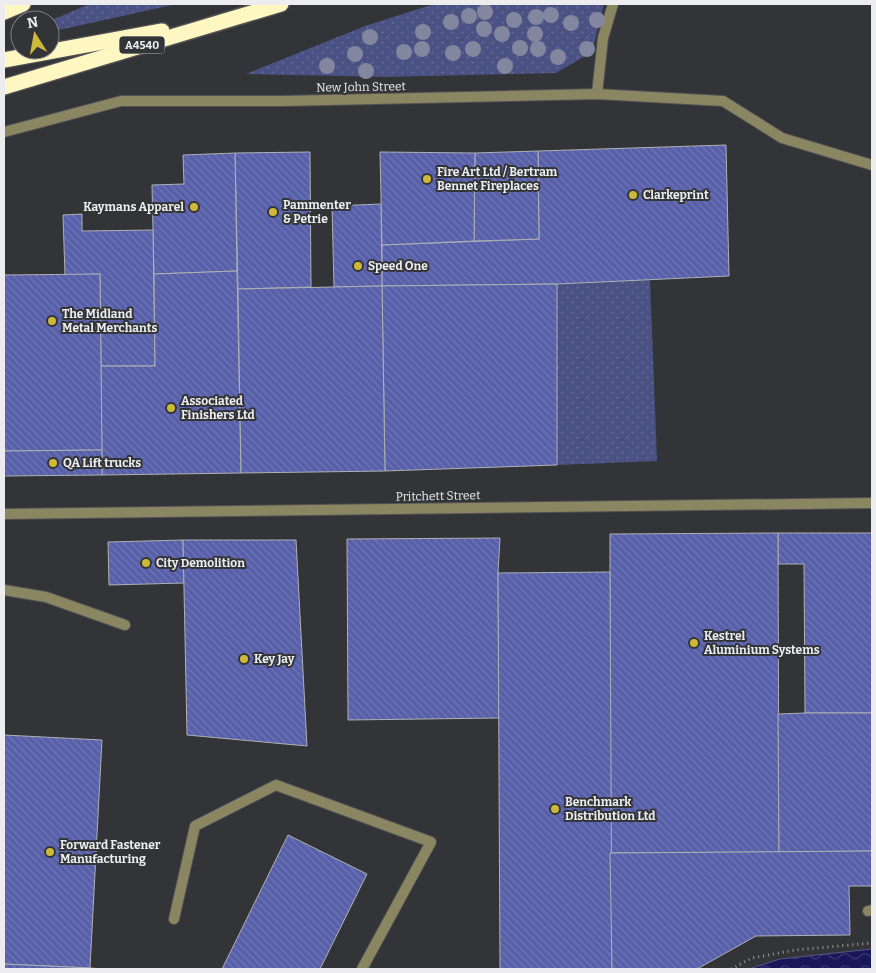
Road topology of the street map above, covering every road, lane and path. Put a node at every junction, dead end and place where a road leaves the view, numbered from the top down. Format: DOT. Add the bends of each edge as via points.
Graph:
graph roads {
  1 [pos="23,4"];
  2 [pos="281,4"];
  3 [pos="613,4"];
  4 [pos="4,12"];
  5 [pos="232,18"];
  6 [pos="4,60"];
  7 [pos="4,87"];
  8 [pos="597,94"];
  9 [pos="4,132"];
  10 [pos="872,165"];
  11 [pos="872,503"];
  12 [pos="4,514"];
  13 [pos="4,590"];
  14 [pos="125,625"];
  15 [pos="174,918"];
  16 [pos="872,943"];
  17 [pos="362,969"];
  18 [pos="731,969"];
  1 -- 4 [label="highway"];
  2 -- 5 [label="highway, A4540"];
  3 -- 8 [label="street" via="602,38"];
  5 -- 6 [label="highway"];
  5 -- 7 [label="highway, A4540"];
  8 -- 9 [label="street, New John Street" via="121,101"];
  8 -- 10 [label="street, New John Street" via="723,101 782,138"];
  11 -- 12 [label="street, Pritchett Street"];
  13 -- 14 [label="street" via="46,597"];
  15 -- 17 [label="street" via="195,826 276,785 431,842"];
  16 -- 18 [label="path" via="795,950 752,958"];
}
